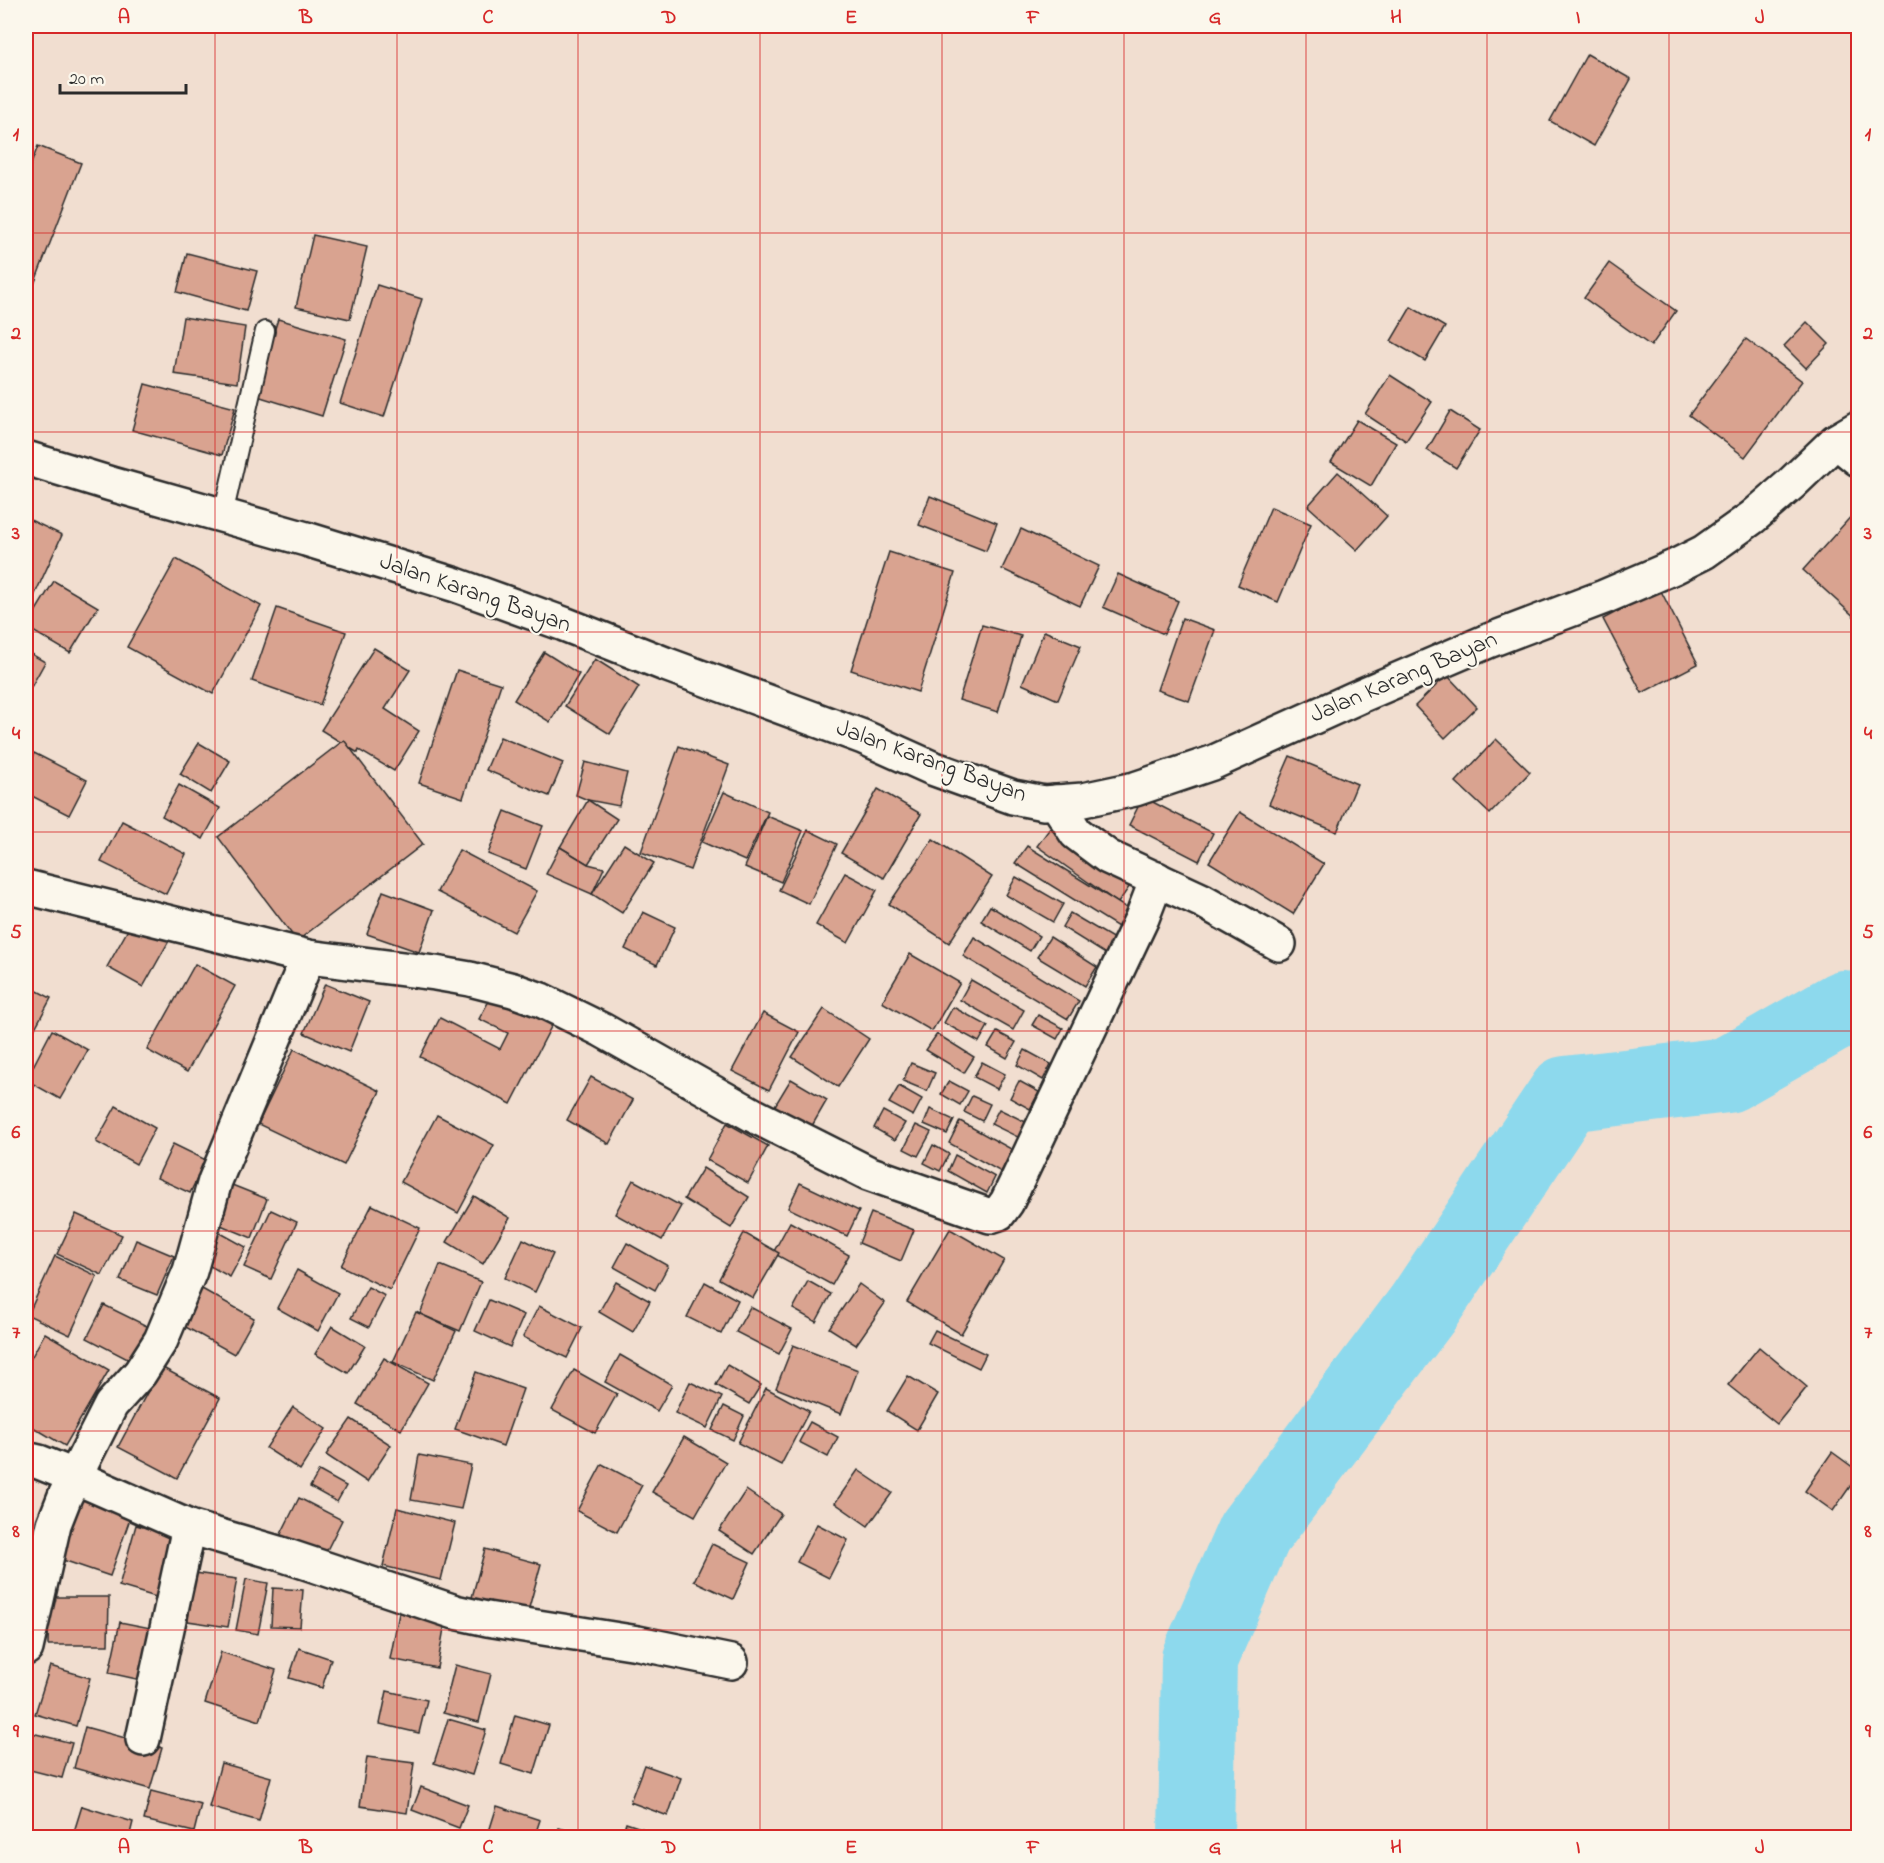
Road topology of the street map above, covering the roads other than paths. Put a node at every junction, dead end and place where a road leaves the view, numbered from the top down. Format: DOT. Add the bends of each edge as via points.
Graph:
graph roads {
  1 [pos="266,331"];
  2 [pos="1851,443"];
  3 [pos="26,458"];
  4 [pos="223,515"];
  5 [pos="1056,802"];
  6 [pos="1157,879"];
  7 [pos="26,888"];
  8 [pos="1279,944"];
  9 [pos="308,957"];
  10 [pos="26,1459"];
  11 [pos="74,1477"];
  12 [pos="189,1527"];
  13 [pos="26,1648"];
  14 [pos="731,1662"];
  15 [pos="143,1738"];
  1 -- 4 [label="lane"];
  2 -- 5 [label="street, Jalan Karang Bayan" via="1704,552 1674,567 1488,641 1212,764 1135,789"];
  3 -- 4 [label="street, Jalan Karang Bayan"];
  4 -- 5 [label="street, Jalan Karang Bayan" via="456,585 863,737 932,768 1013,797"];
  5 -- 6 [label="street" via="1083,840 1108,857"];
  6 -- 8 [label="street"];
  6 -- 9 [label="street" via="1007,1202 999,1213 990,1216 868,1173 541,1000 470,979"];
  7 -- 9 [label="street"];
  9 -- 11 [label="street" via="215,1181 190,1271 161,1340 140,1373 111,1404"];
  10 -- 11 [label="street"];
  11 -- 12 [label="street"];
  11 -- 13 [label="street" via="54,1524"];
  12 -- 14 [label="street" via="455,1612"];
  12 -- 15 [label="street"];
}
